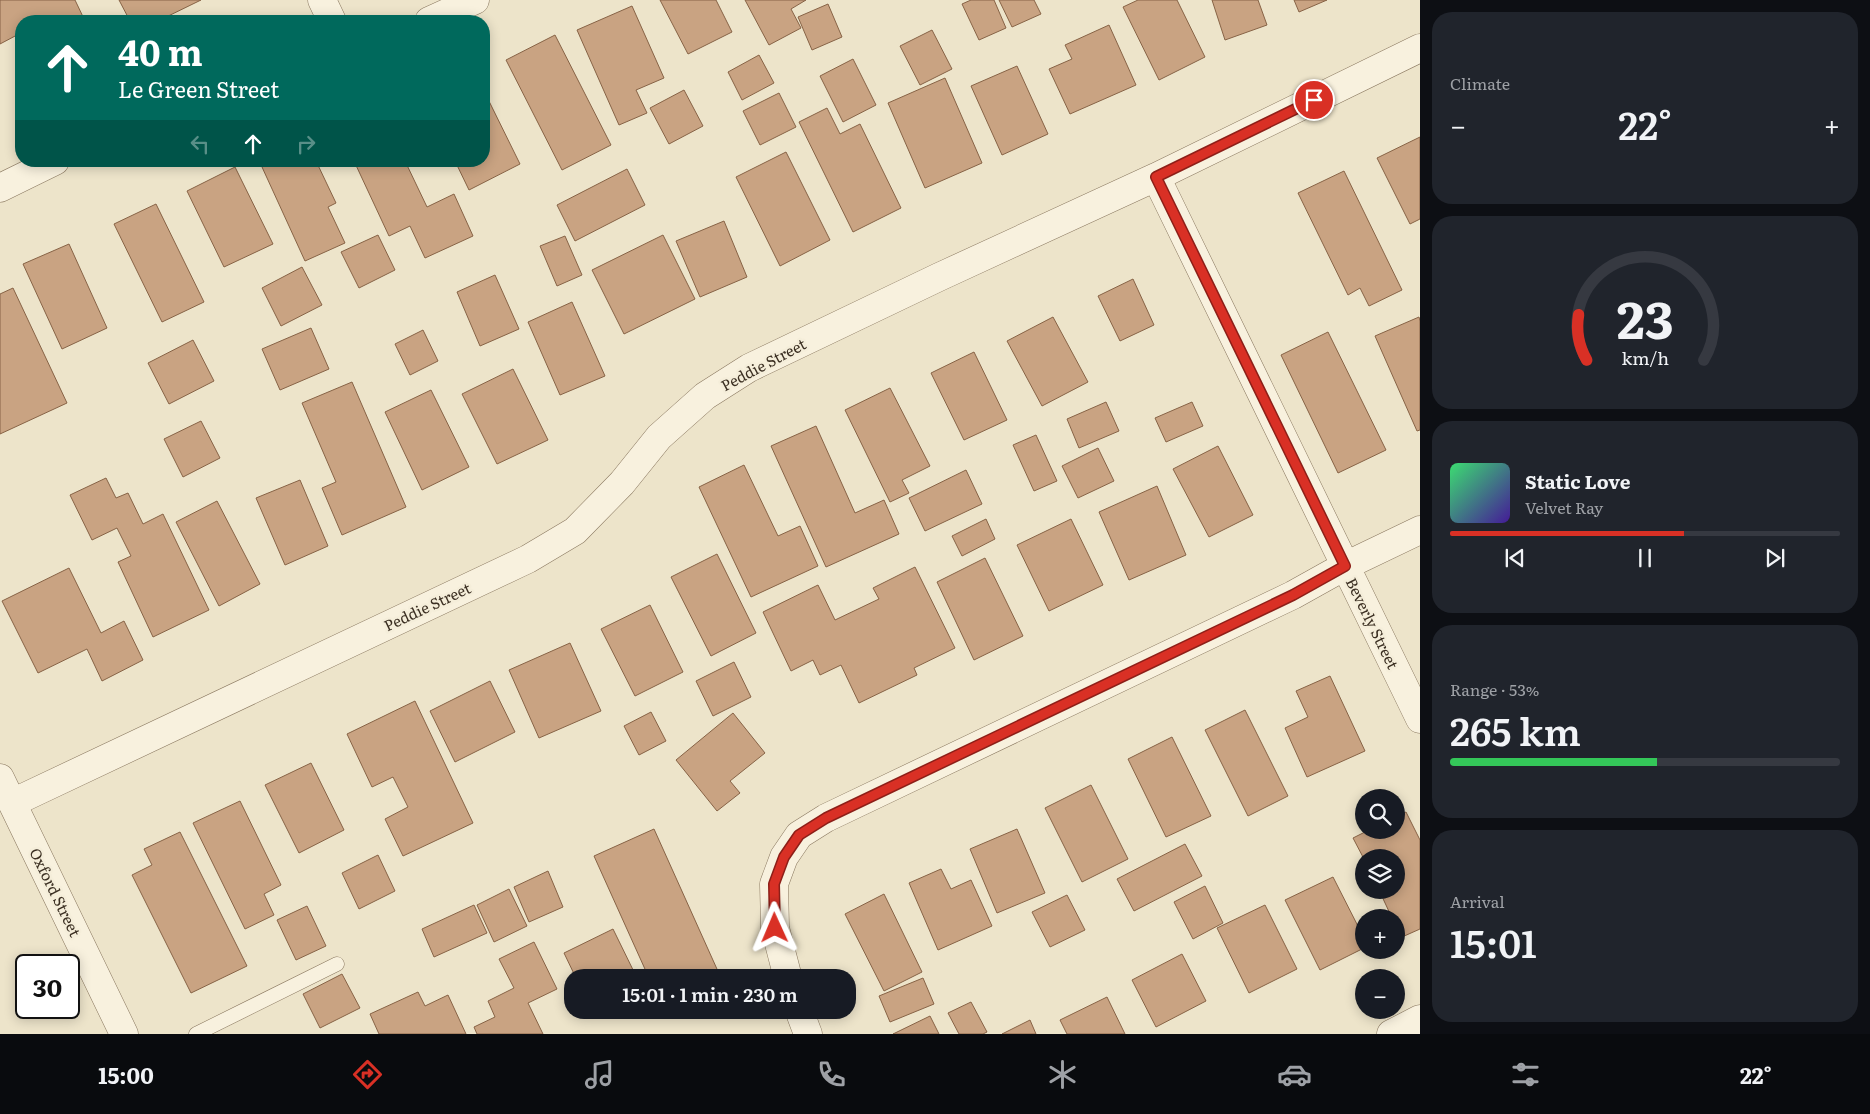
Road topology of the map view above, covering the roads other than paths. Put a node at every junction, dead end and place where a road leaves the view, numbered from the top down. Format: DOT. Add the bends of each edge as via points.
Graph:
graph roads {
  1 [pos="322,0"];
  2 [pos="475,0"];
  3 [pos="329,15"];
  4 [pos="442,15"];
  5 [pos="1420,48"];
  6 [pos="43,167"];
  7 [pos="1156,177"];
  8 [pos="0,188"];
  9 [pos="1420,530"];
  10 [pos="1345,566"];
  11 [pos="1420,719"];
  12 [pos="0,778"];
  13 [pos="12,803"];
  14 [pos="337,964"];
  15 [pos="786,969"];
  16 [pos="802,1019"];
  17 [pos="1420,1019"];
  18 [pos="124,1034"];
  19 [pos="196,1034"];
  20 [pos="808,1034"];
  21 [pos="1391,1034"];
  1 -- 3 [label="street"];
  2 -- 4 [label="street"];
  5 -- 7 [label="street, Peddie Street"];
  6 -- 8 [label="street"];
  7 -- 10 [label="street, Beverly Street"];
  7 -- 13 [label="street, Peddie Street" via="948,272 750,368 705,396 659,437 622,483 575,531 528,559"];
  9 -- 10 [label="street"];
  10 -- 11 [label="street, Beverly Street"];
  10 -- 15 [label="street" via="1293,595 826,818 799,835 784,857 774,884 775,928"];
  12 -- 13 [label="street, Oxford Street"];
  13 -- 18 [label="street, Oxford Street"];
  14 -- 19 [label="lane"];
  16 -- 20 [label="street"];
  17 -- 21 [label="street"];
}
